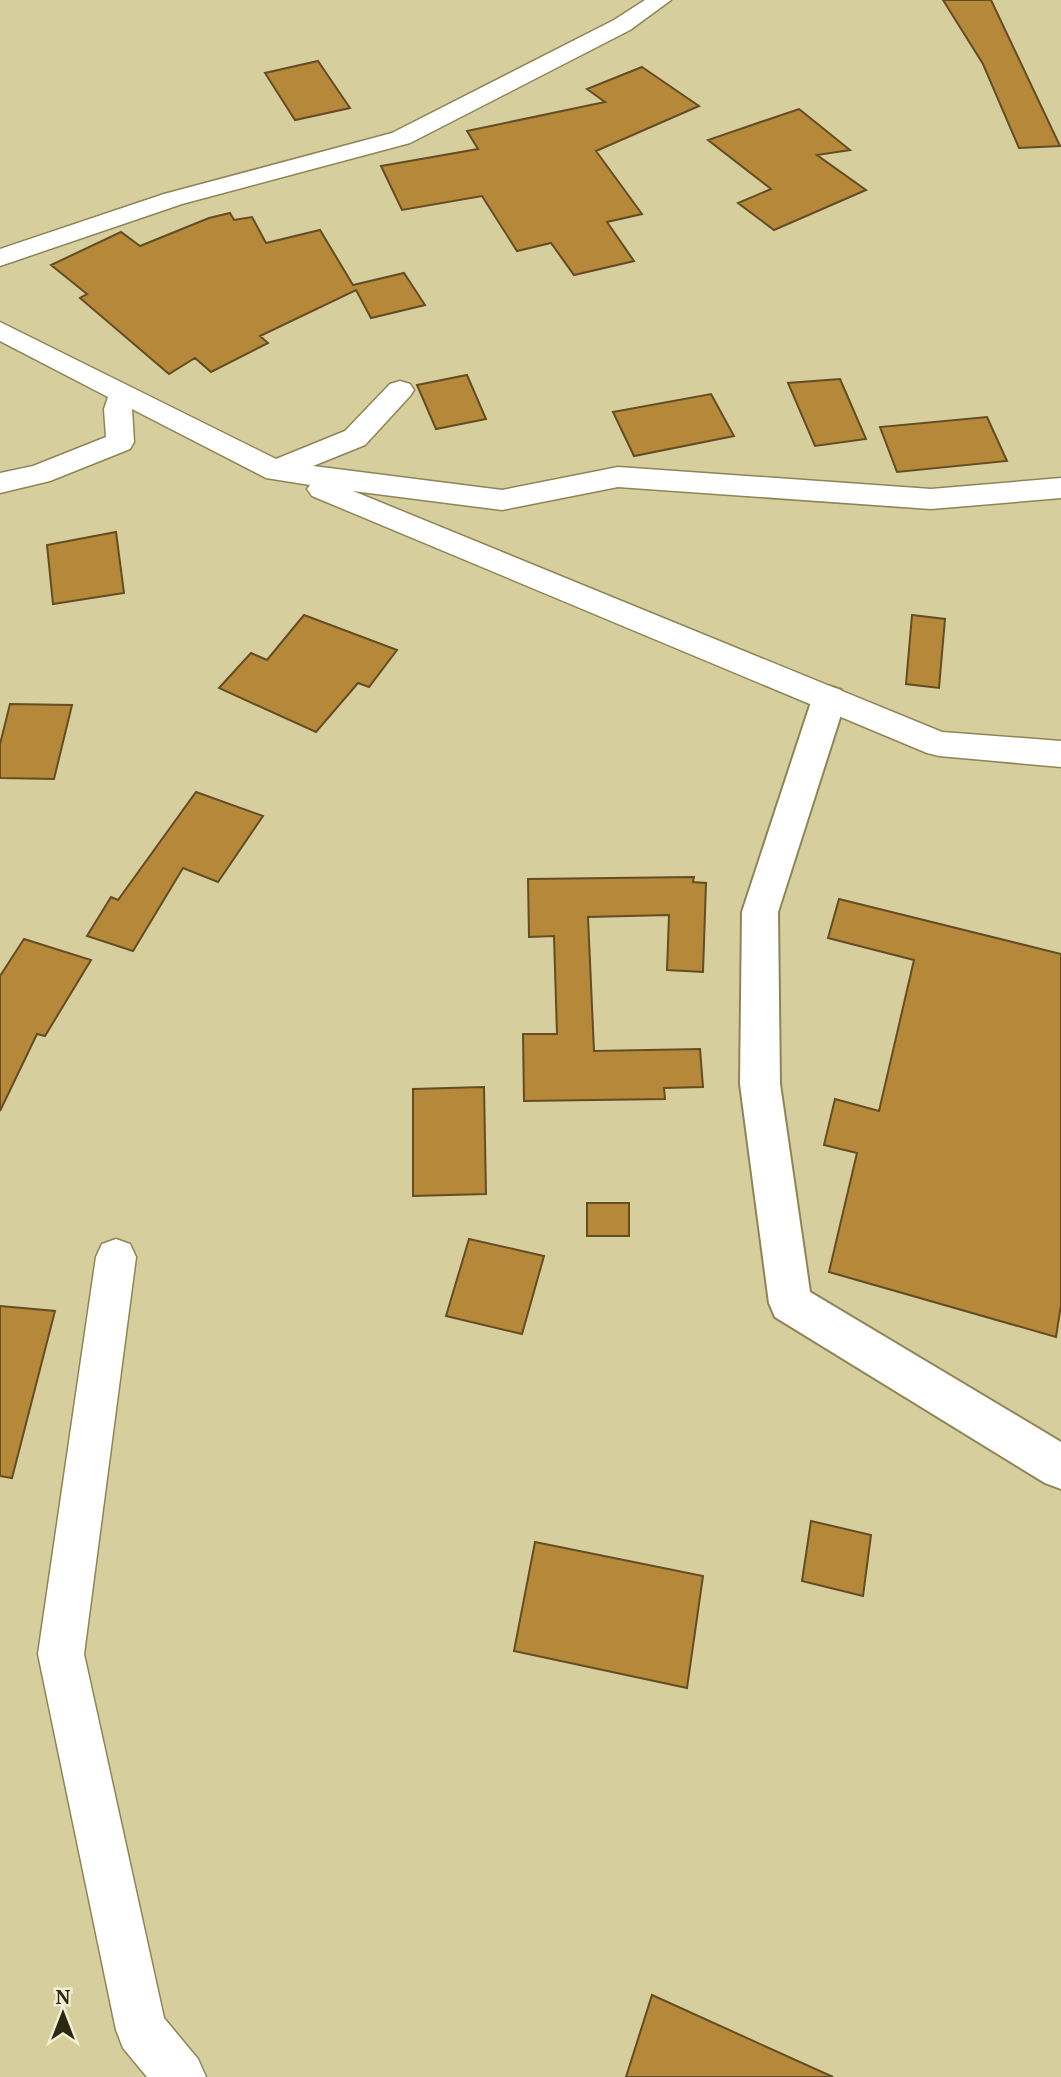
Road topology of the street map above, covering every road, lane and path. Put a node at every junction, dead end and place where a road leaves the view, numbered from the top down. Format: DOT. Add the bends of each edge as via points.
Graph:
graph roads {
  1 [pos="660,0"];
  2 [pos="0,258"];
  3 [pos="0,330"];
  4 [pos="400,390"];
  5 [pos="123,393"];
  6 [pos="276,471"];
  7 [pos="0,483"];
  8 [pos="1061,488"];
  9 [pos="829,699"];
  10 [pos="1061,754"];
  11 [pos="117,1256"];
  12 [pos="1061,1467"];
  13 [pos="180,2077"];
  1 -- 2 [label="street" via="622,26 401,138 173,199"];
  3 -- 5 [label="street"];
  4 -- 6 [label="street" via="355,438"];
  5 -- 6 [label="street"];
  5 -- 7 [label="street" via="118,409 120,442 40,474"];
  6 -- 8 [label="street" via="502,500 618,477 932,499"];
  6 -- 9 [label="street"];
  9 -- 10 [label="street" via="939,744"];
  9 -- 12 [label="street" via="760,912 760,1084 790,1303"];
  11 -- 13 [label="street" via="61,1654 141,2030"];
}
